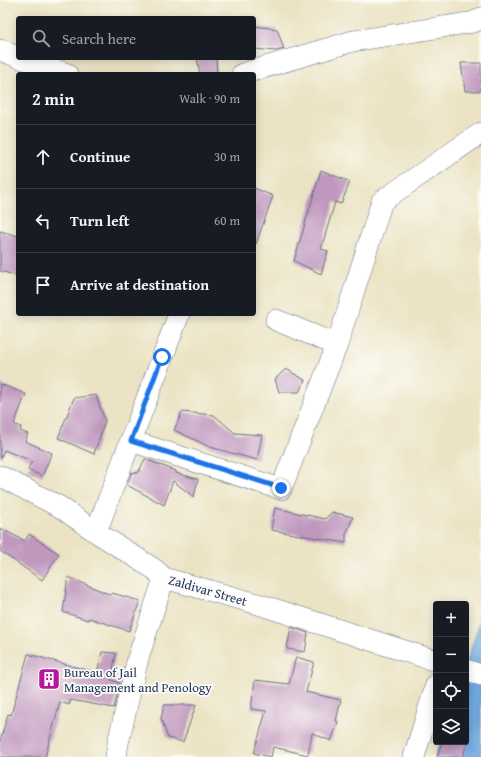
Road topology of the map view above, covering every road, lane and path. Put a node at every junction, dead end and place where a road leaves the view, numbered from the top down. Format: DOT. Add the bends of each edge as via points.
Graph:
graph roads {
  1 [pos="481,18"];
  2 [pos="0,50"];
  3 [pos="16,56"];
  4 [pos="27,60"];
  5 [pos="61,72"];
  6 [pos="249,72"];
  7 [pos="481,133"];
  8 [pos="178,316"];
  9 [pos="276,320"];
  10 [pos="337,345"];
  11 [pos="131,441"];
  12 [pos="0,476"];
  13 [pos="96,532"];
  14 [pos="164,578"];
  15 [pos="433,661"];
  16 [pos="469,671"];
  17 [pos="481,675"];
  18 [pos="433,695"];
  19 [pos="116,757"];
  20 [pos="414,757"];
  1 -- 6 [label="street" via="474,22 353,41"];
  2 -- 3 [label="street"];
  4 -- 5 [label="street"];
  7 -- 10 [label="street" via="382,201"];
  8 -- 11 [label="street"];
  9 -- 10 [label="street"];
  10 -- 11 [label="street" via="281,488"];
  11 -- 13 [label="street"];
  12 -- 13 [label="street, Zaldivar Street" via="60,507"];
  13 -- 14 [label="street, Zaldivar Street"];
  14 -- 15 [label="street, Zaldivar Street" via="258,604"];
  14 -- 19 [label="street" via="138,658"];
  16 -- 17 [label="street"];
  18 -- 20 [label="street"];
}
